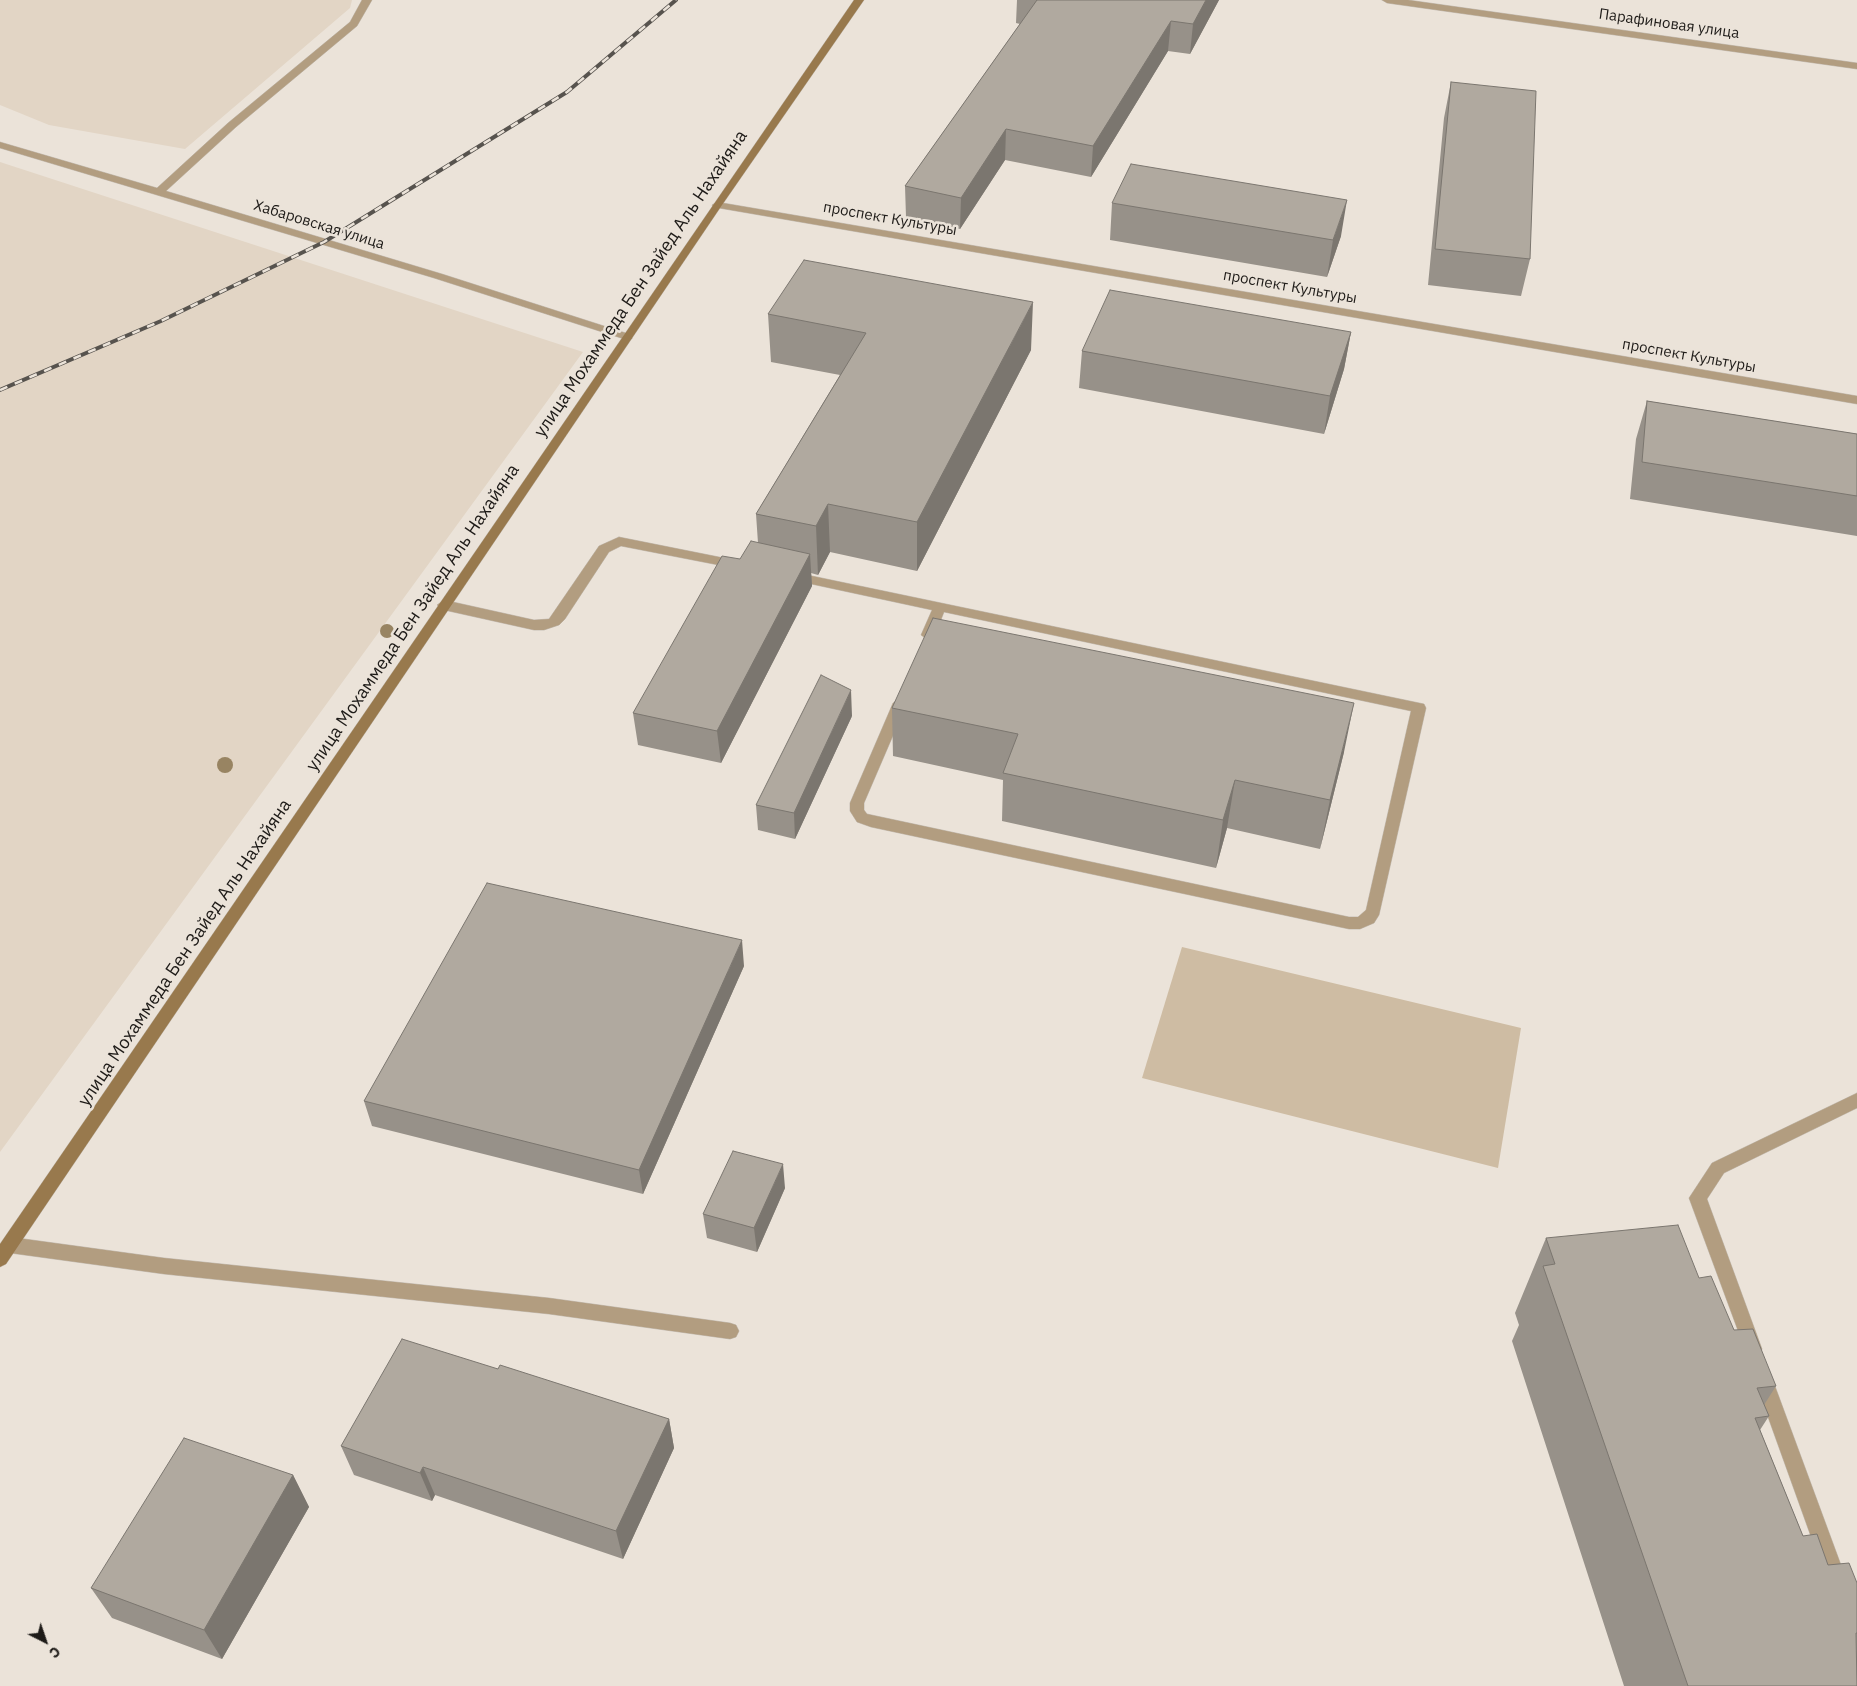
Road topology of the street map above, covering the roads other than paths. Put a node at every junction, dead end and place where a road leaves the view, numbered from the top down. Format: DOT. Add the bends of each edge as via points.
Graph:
graph roads {
  1 [pos="367,0"];
  2 [pos="860,0"];
  3 [pos="1387,0"];
  4 [pos="1857,66"];
  5 [pos="0,145"];
  6 [pos="159,192"];
  7 [pos="717,205"];
  8 [pos="628,337"];
  9 [pos="1857,400"];
  10 [pos="755,568"];
  11 [pos="775,572"];
  12 [pos="444,605"];
  13 [pos="940,607"];
  14 [pos="921,652"];
  15 [pos="906,687"];
  16 [pos="1857,1100"];
  17 [pos="5,1252"];
  18 [pos="730,1331"];
  19 [pos="1844,1600"];
  1 -- 6 [label="street" via="354,24 232,125"];
  2 -- 7 [label="main road, улица Мохаммеда Бен Зайед Аль Нахайяна"];
  3 -- 4 [label="street, Парафиновая улица"];
  5 -- 6 [label="street, Хабаровская улица"];
  6 -- 8 [label="street, Хабаровская улица"];
  7 -- 8 [label="main road, улица Мохаммеда Бен Зайед Аль Нахайяна"];
  7 -- 9 [label="street, проспект Культуры"];
  8 -- 12 [label="main road, улица Мохаммеда Бен Зайед Аль Нахайяна"];
  10 -- 12 [label="street" via="619,541 604,549 554,622 534,625"];
  11 -- 13 [label="street"];
  12 -- 17 [label="main road, улица Мохаммеда Бен Зайед Аль Нахайяна"];
  13 -- 14 [label="street"];
  13 -- 15 [label="street" via="1419,708 1374,911 1370,919 1349,923 862,818 857,811 857,803"];
  16 -- 19 [label="street" via="1718,1168 1698,1198"];
  17 -- 18 [label="street" via="549,1306"];
}
